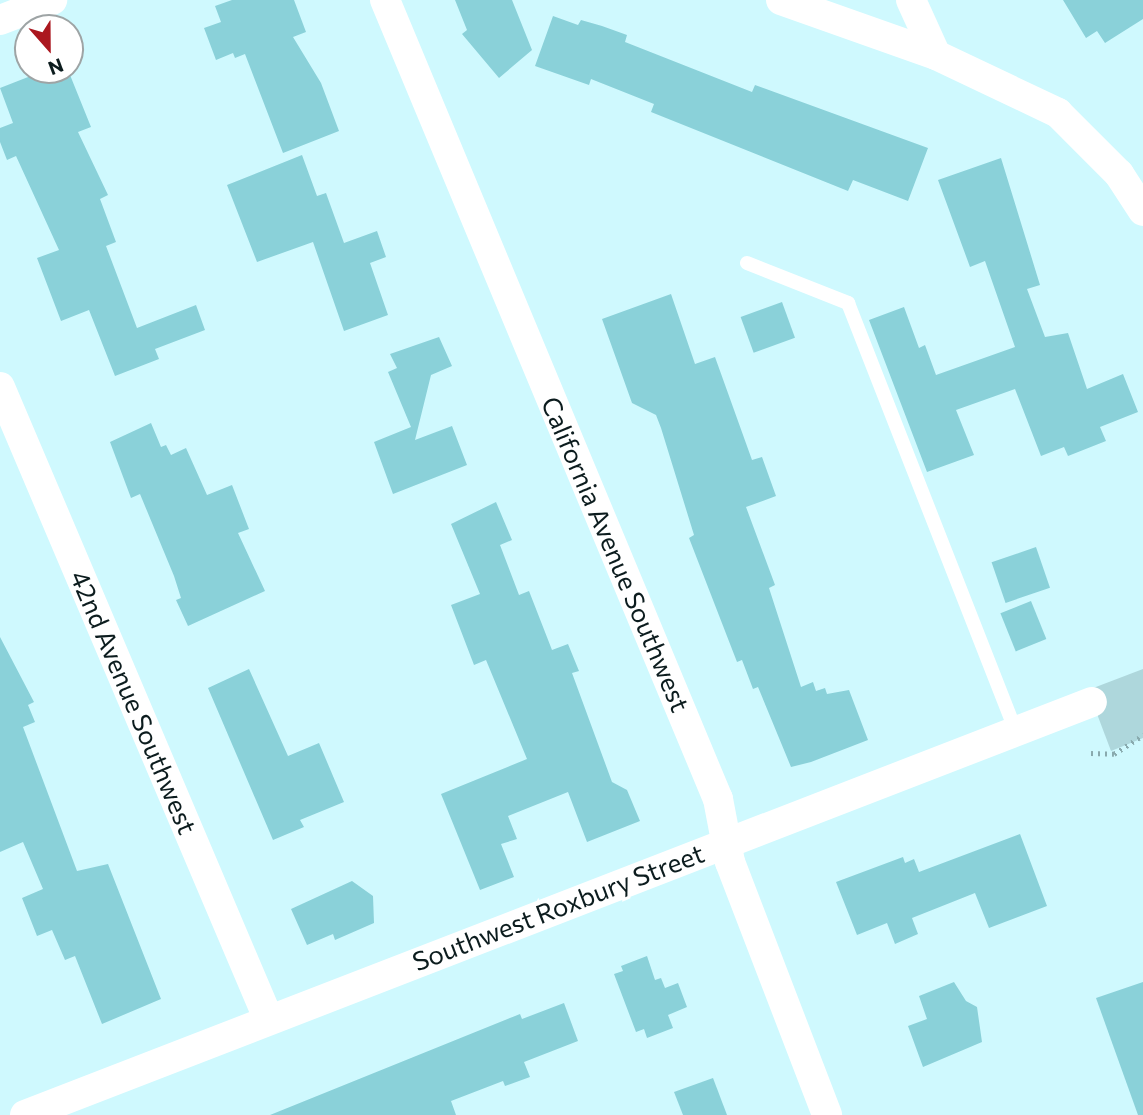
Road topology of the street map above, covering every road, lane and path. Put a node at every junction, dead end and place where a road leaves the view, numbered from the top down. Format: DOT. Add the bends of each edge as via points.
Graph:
graph roads {
  1 [pos="52,0"];
  2 [pos="386,0"];
  3 [pos="780,0"];
  4 [pos="911,0"];
  5 [pos="0,20"];
  6 [pos="936,55"];
  7 [pos="1143,211"];
  8 [pos="747,263"];
  9 [pos="0,387"];
  10 [pos="1092,702"];
  11 [pos="1016,731"];
  12 [pos="1143,735"];
  13 [pos="1091,753"];
  14 [pos="727,843"];
  15 [pos="268,1018"];
  16 [pos="92,1103"];
  17 [pos="24,1115"];
  18 [pos="827,1115"];
  1 -- 5 [label="street"];
  2 -- 14 [label="street, California Avenue Southwest" via="718,799"];
  3 -- 6 [label="street"];
  4 -- 6 [label="street"];
  6 -- 7 [label="street" via="1058,113 1119,174"];
  8 -- 11 [label="lane" via="848,303"];
  9 -- 15 [label="street, 42nd Avenue Southwest"];
  10 -- 11 [label="street, Southwest Roxbury Street"];
  11 -- 14 [label="street, Southwest Roxbury Street"];
  12 -- 13 [label="path" via="1114,754"];
  14 -- 15 [label="street, Southwest Roxbury Street"];
  14 -- 18 [label="street, California Avenue Southwest" via="730,862"];
  15 -- 16 [label="street, Southwest Roxbury Street"];
  16 -- 17 [label="street, Southwest Roxbury Street"];
}
